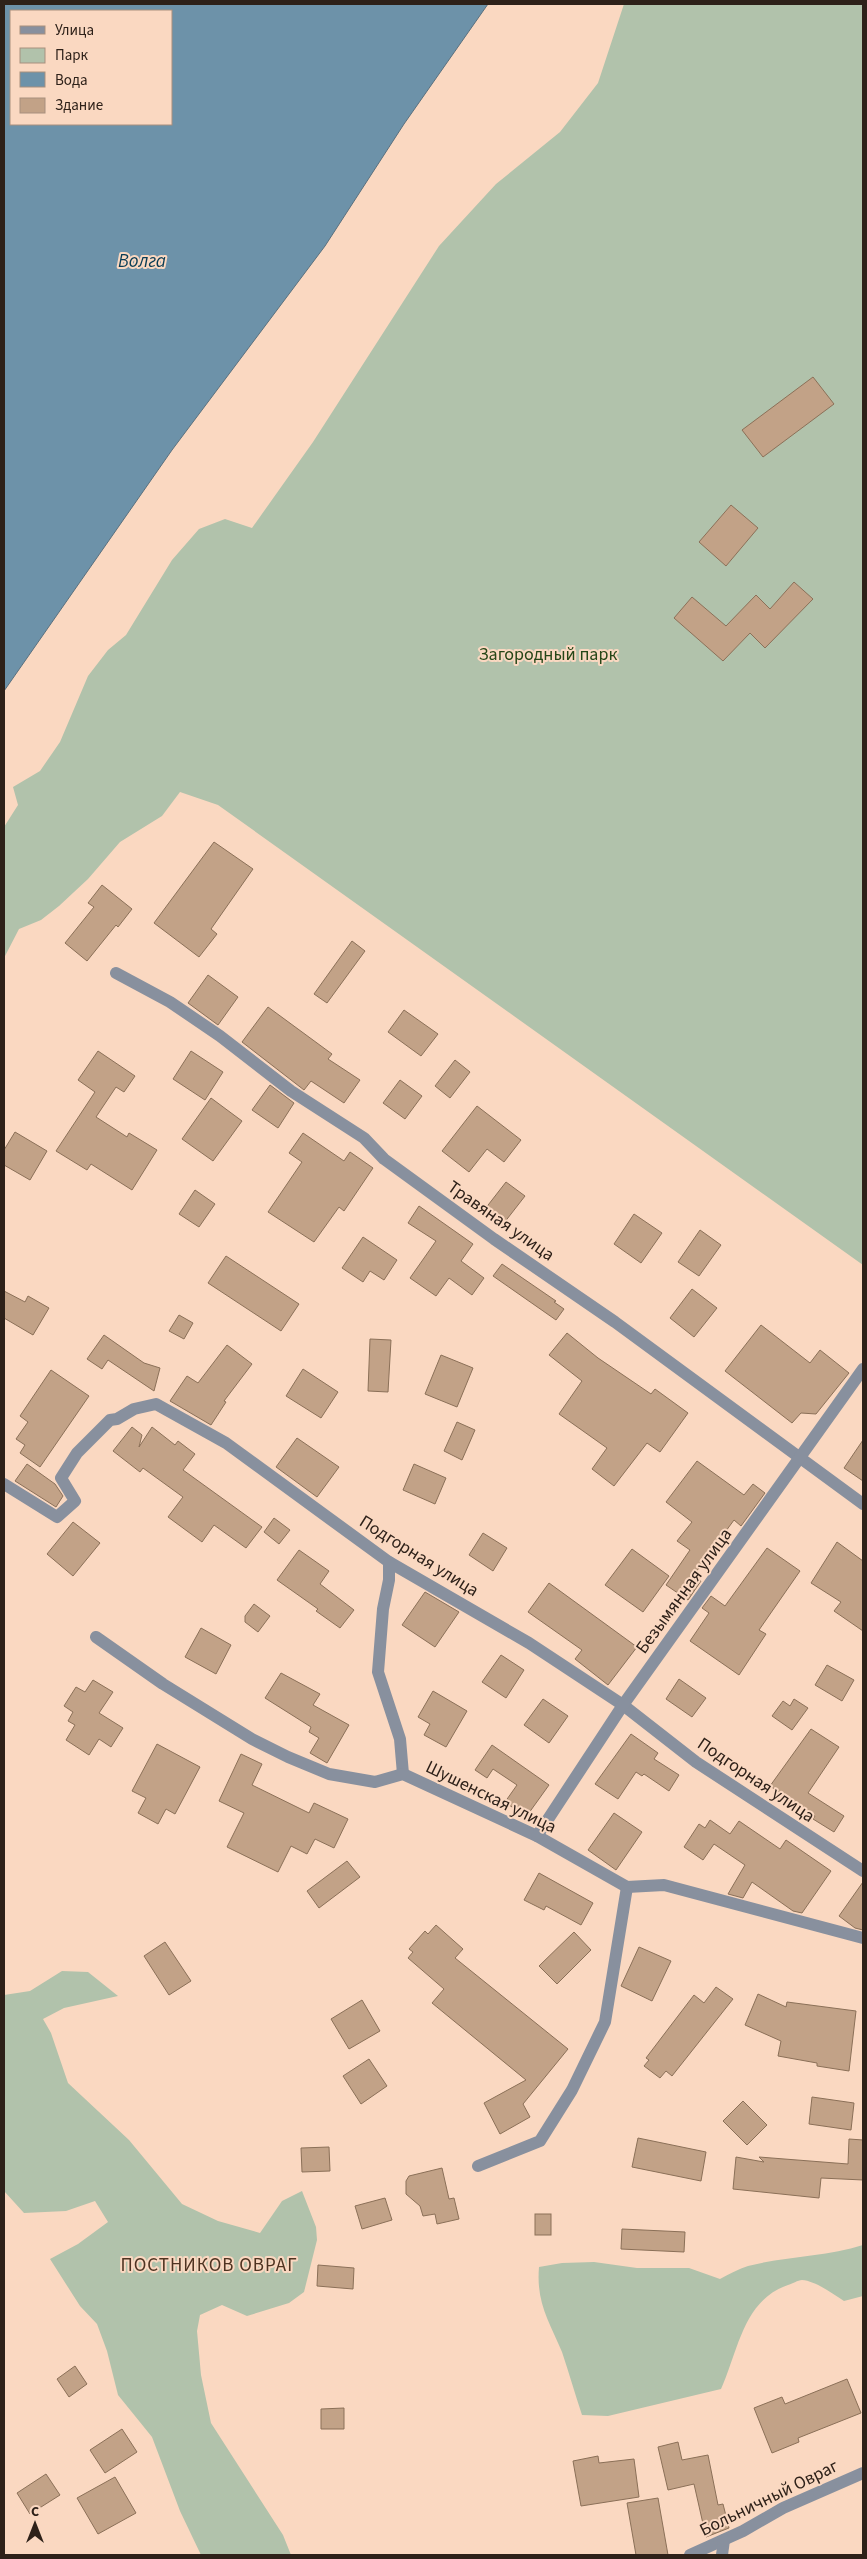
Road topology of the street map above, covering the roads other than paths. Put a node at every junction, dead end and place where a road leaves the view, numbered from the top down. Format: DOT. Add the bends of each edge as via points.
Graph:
graph roads {
  1 [pos="116,973"];
  2 [pos="863,1369"];
  3 [pos="801,1457"];
  4 [pos="4,1484"];
  5 [pos="863,1504"];
  6 [pos="389,1562"];
  7 [pos="96,1637"];
  8 [pos="623,1705"];
  9 [pos="403,1774"];
  10 [pos="537,1836"];
  11 [pos="863,1871"];
  12 [pos="627,1887"];
  13 [pos="863,1938"];
  14 [pos="478,2166"];
  15 [pos="863,2473"];
  16 [pos="724,2540"];
  17 [pos="690,2555"];
  18 [pos="722,2555"];
  1 -- 3 [label="street, Травяная улица" via="170,1002 220,1036 291,1091 364,1138 384,1160"];
  2 -- 3 [label="street, Безымянная улица"];
  3 -- 5 [label="street, Травяная улица"];
  3 -- 8 [label="street, Безымянная улица"];
  4 -- 6 [label="street, Подгорная улица" via="57,1517 75,1501 61,1478 77,1453 110,1420 134,1409 156,1404 226,1443"];
  6 -- 8 [label="street, Подгорная улица" via="530,1642"];
  6 -- 9 [label="street" via="378,1672 400,1739"];
  7 -- 9 [label="street, Шушенская улица" via="163,1684 288,1757 329,1774 375,1782"];
  8 -- 10 [label="street, Безымянная улица"];
  8 -- 11 [label="street, Подгорная улица" via="696,1762"];
  9 -- 10 [label="street, Шушенская улица"];
  10 -- 12 [label="street, Шушенская улица"];
  12 -- 13 [label="street" via="664,1885"];
  12 -- 14 [label="street" via="605,2022 572,2090 540,2141"];
  15 -- 16 [label="street, Больничный Овраг" via="783,2508"];
  16 -- 17 [label="street, Больничный Овраг"];
  16 -- 18 [label="street"];
}
